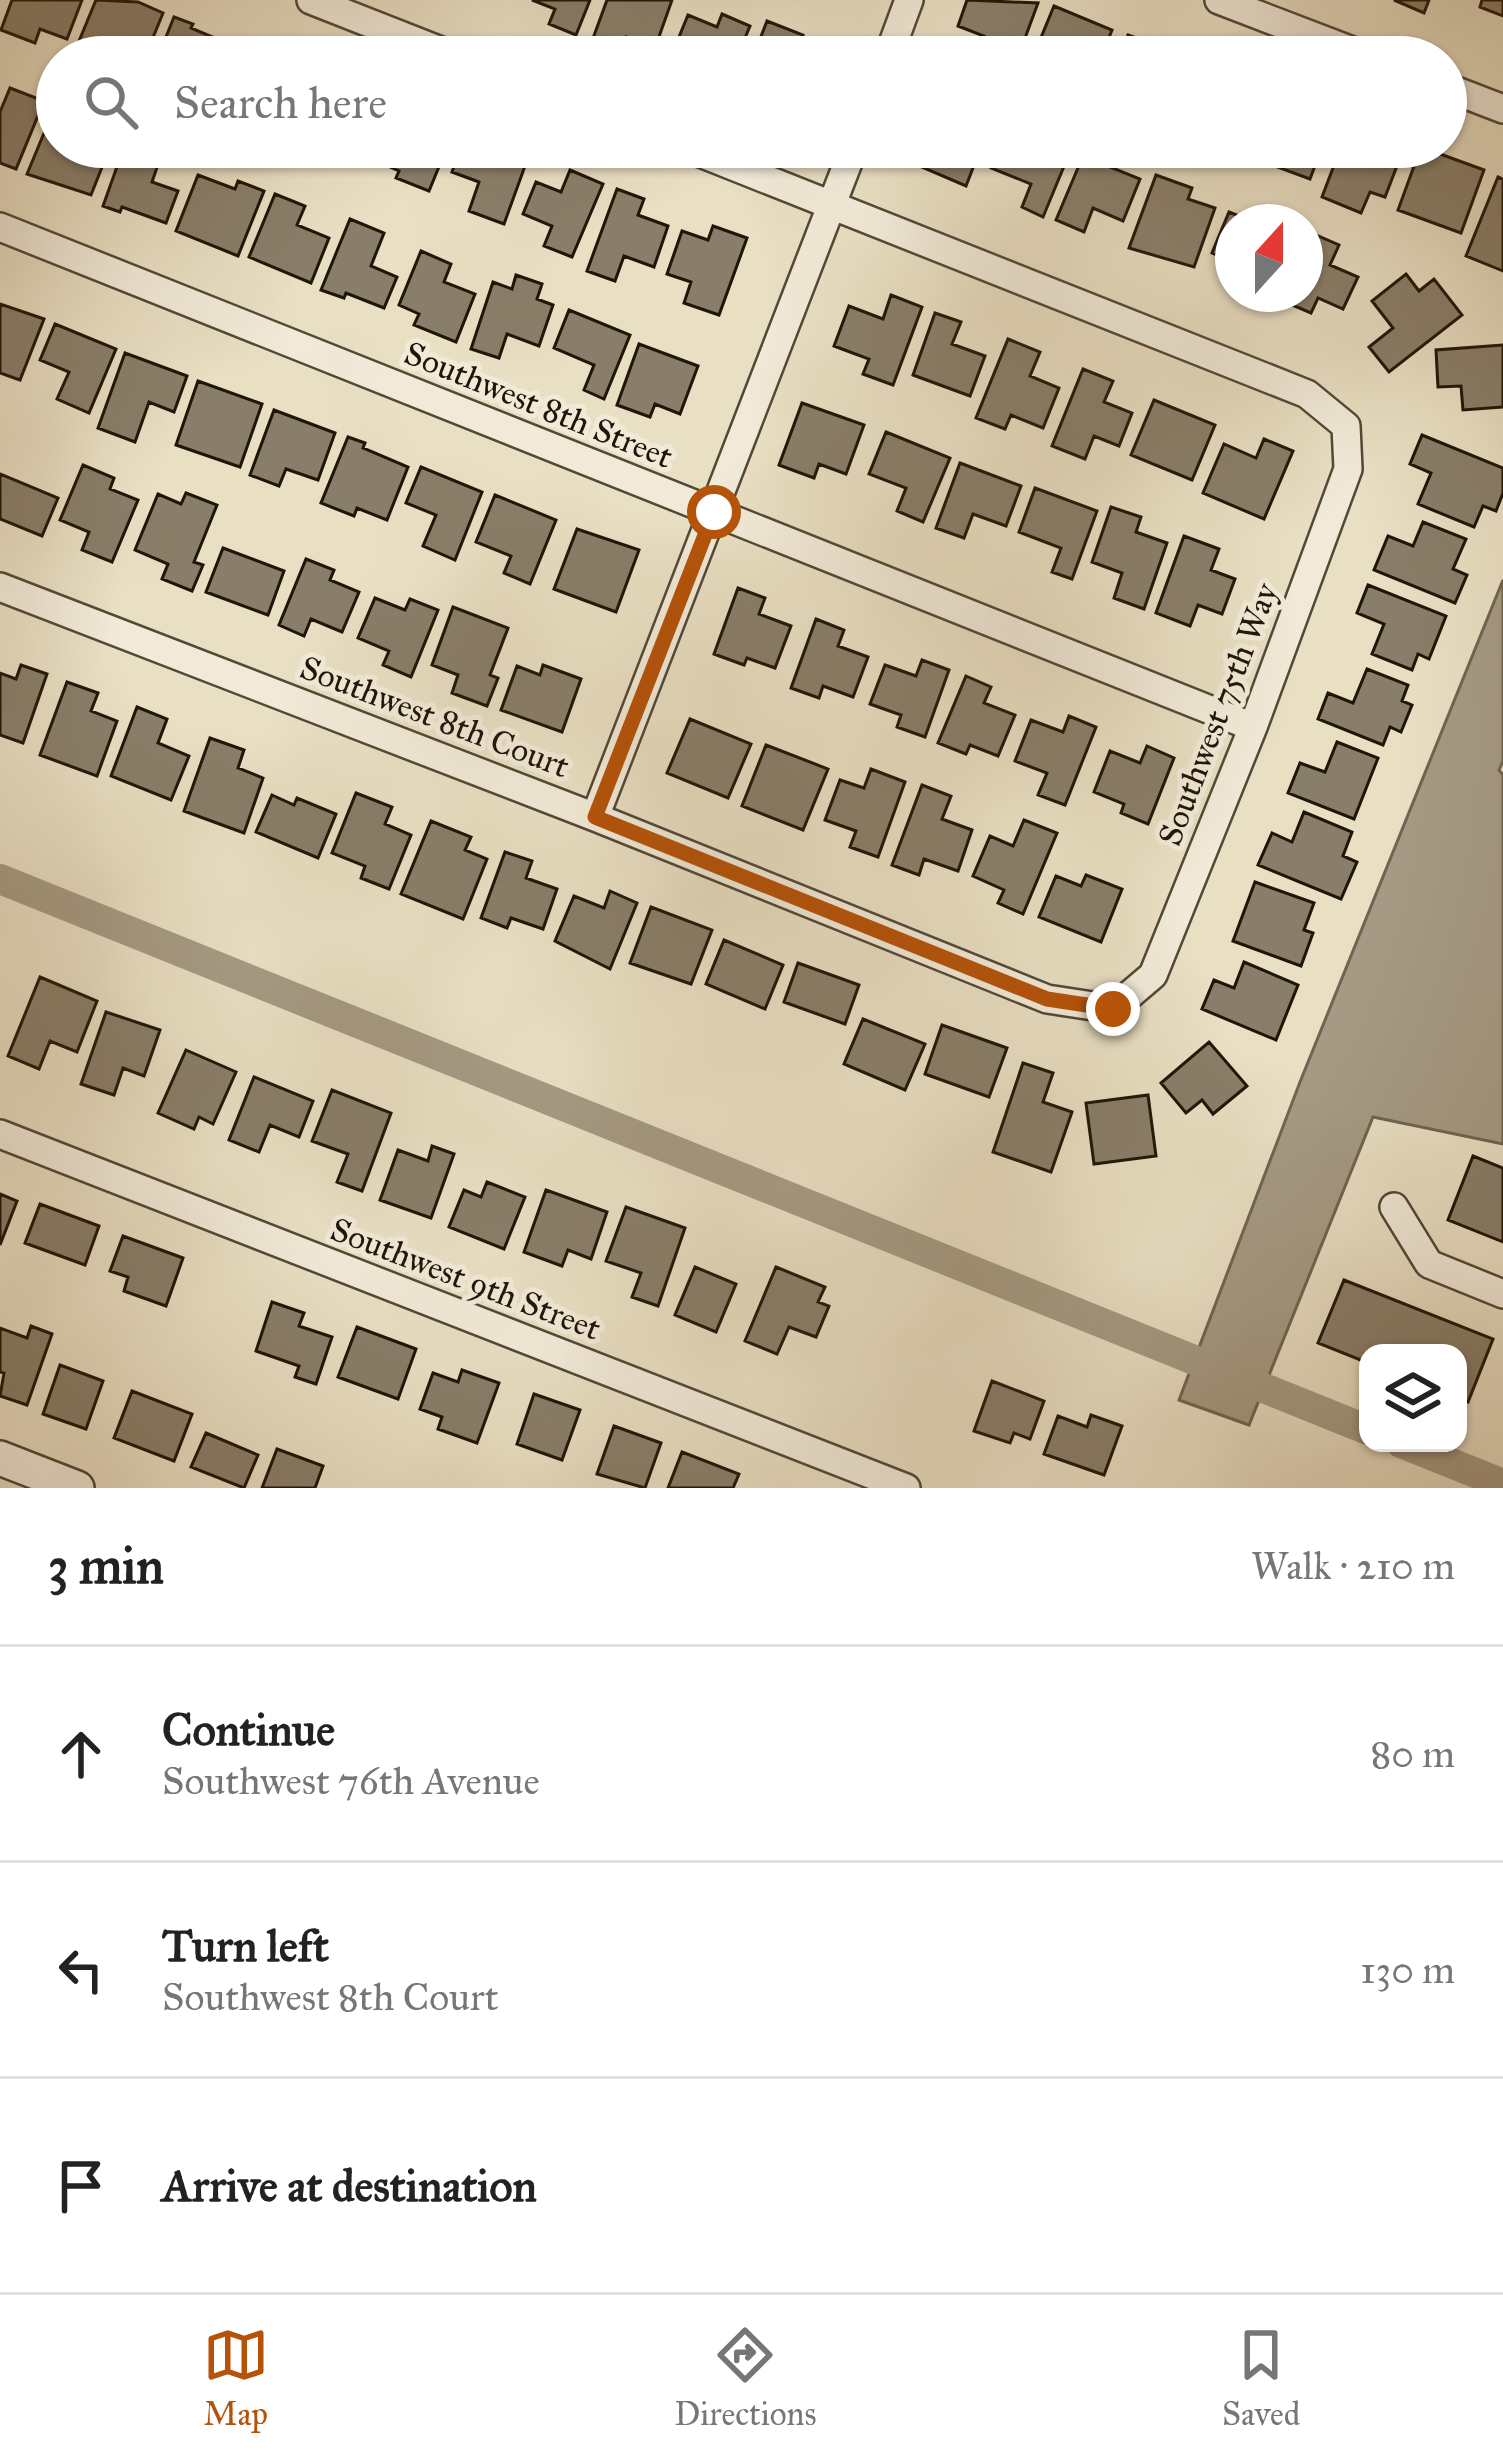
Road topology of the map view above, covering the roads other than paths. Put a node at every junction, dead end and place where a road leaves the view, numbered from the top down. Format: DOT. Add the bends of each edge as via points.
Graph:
graph roads {
  1 [pos="311,0"];
  2 [pos="909,0"];
  3 [pos="1219,0"];
  4 [pos="403,36"];
  5 [pos="896,36"];
  6 [pos="1313,36"];
  7 [pos="1467,95"];
  8 [pos="1503,109"];
  9 [pos="738,168"];
  10 [pos="847,168"];
  11 [pos="833,206"];
  12 [pos="0,227"];
  13 [pos="714,512"];
  14 [pos="0,587"];
  15 [pos="1253,727"];
  16 [pos="595,817"];
  17 [pos="1113,1009"];
  18 [pos="0,1135"];
  19 [pos="1394,1207"];
  20 [pos="1503,1294"];
  21 [pos="0,1458"];
  22 [pos="77,1488"];
  23 [pos="906,1488"];
  1 -- 4 [label="street"];
  2 -- 5 [label="street"];
  3 -- 6 [label="street"];
  7 -- 8 [label="street"];
  9 -- 11 [label="street"];
  10 -- 11 [label="street"];
  11 -- 13 [label="street"];
  11 -- 15 [label="street, Southwest 75th Way" via="1307,394 1346,426 1348,469"];
  12 -- 13 [label="street, Southwest 8th Street"];
  13 -- 15 [label="street, Southwest 8th Street"];
  13 -- 16 [label="street"];
  14 -- 16 [label="street, Southwest 8th Court"];
  15 -- 17 [label="street, Southwest 75th Way" via="1153,975"];
  16 -- 17 [label="street, Southwest 8th Court" via="1047,999"];
  18 -- 23 [label="street, Southwest 9th Street"];
  19 -- 20 [label="street" via="1429,1264"];
  21 -- 22 [label="street"];
}
